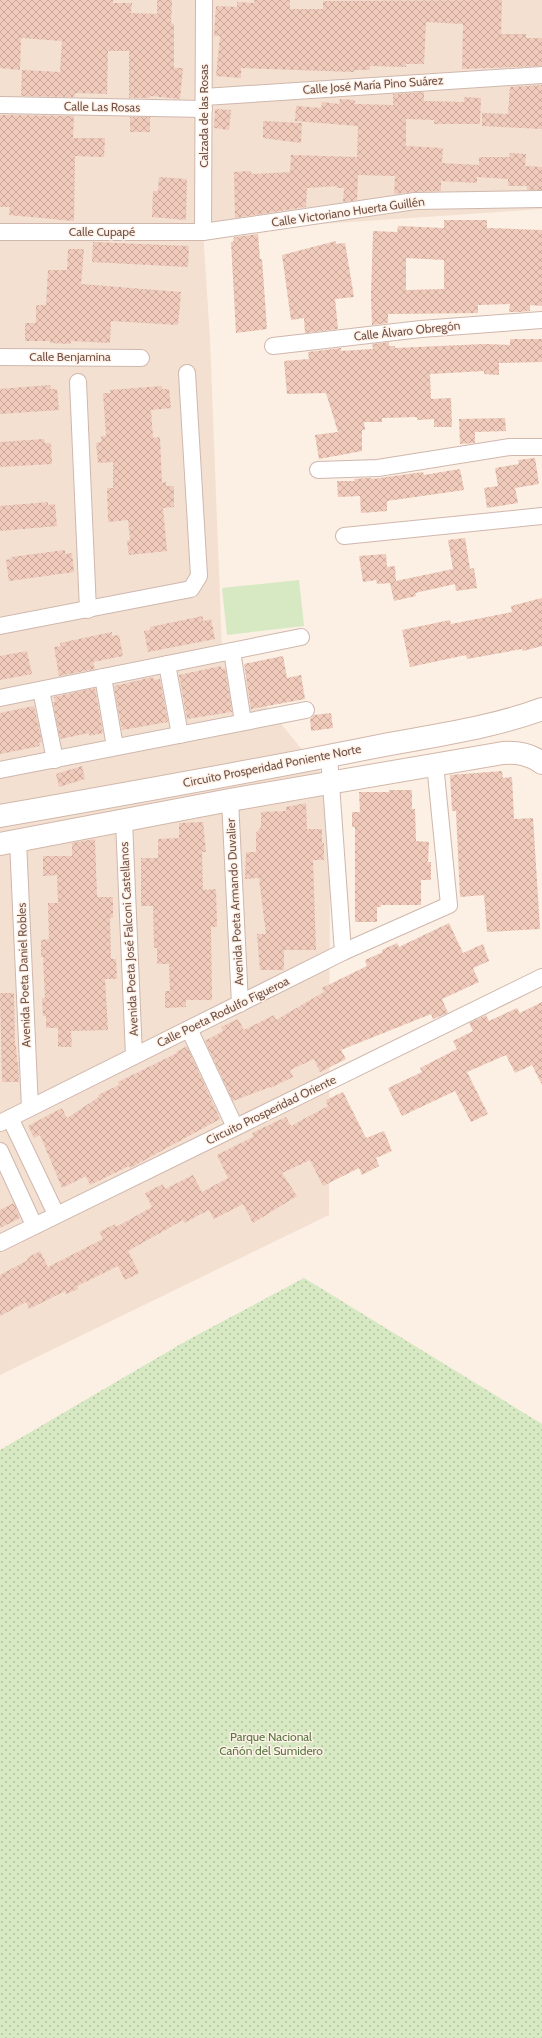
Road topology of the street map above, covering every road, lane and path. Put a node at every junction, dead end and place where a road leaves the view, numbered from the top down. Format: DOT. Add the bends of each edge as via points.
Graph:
graph roads {
  1 [pos="204,0"];
  2 [pos="542,75"];
  3 [pos="204,103"];
  4 [pos="0,105"];
  5 [pos="542,198"];
  6 [pos="0,232"];
  7 [pos="203,232"];
  8 [pos="542,320"];
  9 [pos="273,346"];
  10 [pos="0,357"];
  11 [pos="141,358"];
  12 [pos="187,373"];
  13 [pos="78,382"];
  14 [pos="542,447"];
  15 [pos="318,470"];
  16 [pos="542,516"];
  17 [pos="344,536"];
  18 [pos="88,610"];
  19 [pos="0,626"];
  20 [pos="301,636"];
  21 [pos="232,651"];
  22 [pos="167,664"];
  23 [pos="103,677"];
  24 [pos="41,690"];
  25 [pos="0,698"];
  26 [pos="542,709"];
  27 [pos="306,710"];
  28 [pos="243,722"];
  29 [pos="180,735"];
  30 [pos="115,747"];
  31 [pos="329,756"];
  32 [pos="55,760"];
  33 [pos="542,763"];
  34 [pos="435,764"];
  35 [pos="0,770"];
  36 [pos="331,784"];
  37 [pos="230,800"];
  38 [pos="0,816"];
  39 [pos="124,821"];
  40 [pos="9,843"];
  41 [pos="343,952"];
  42 [pos="542,977"];
  43 [pos="240,1004"];
  44 [pos="188,1029"];
  45 [pos="134,1056"];
  46 [pos="30,1108"];
  47 [pos="5,1120"];
  48 [pos="235,1127"];
  49 [pos="0,1151"];
  50 [pos="56,1214"];
  51 [pos="34,1225"];
  52 [pos="0,1243"];
  1 -- 3 [label="street, Calzada de las Rosas"];
  2 -- 3 [label="street, Calle José María Pino Suárez"];
  3 -- 4 [label="street, Calle Las Rosas"];
  3 -- 7 [label="street, Calzada de las Rosas"];
  5 -- 7 [label="street, Calle Victoriano Huerta Guillén" via="415,201"];
  6 -- 7 [label="street, Calle Cupapé"];
  8 -- 9 [label="street, Calle Álvaro Obregón" via="421,329"];
  10 -- 11 [label="street, Calle Benjamina"];
  12 -- 18 [label="street" via="199,576 191,589"];
  13 -- 18 [label="street"];
  14 -- 15 [label="street" via="510,447 378,468"];
  16 -- 17 [label="street"];
  18 -- 19 [label="street"];
  20 -- 21 [label="street"];
  21 -- 22 [label="street"];
  21 -- 28 [label="street"];
  22 -- 23 [label="street"];
  22 -- 29 [label="street"];
  23 -- 24 [label="street"];
  23 -- 30 [label="street"];
  24 -- 25 [label="street"];
  24 -- 32 [label="street"];
  26 -- 31 [label="street, Circuito Prosperidad Poniente Norte" via="484,727"];
  27 -- 28 [label="street"];
  28 -- 29 [label="street"];
  29 -- 30 [label="street"];
  30 -- 32 [label="street"];
  31 -- 36 [label="street"];
  31 -- 38 [label="street, Circuito Prosperidad Poniente Norte"];
  32 -- 35 [label="street"];
  33 -- 34 [label="street" via="533,756 517,752"];
  34 -- 36 [label="street"];
  34 -- 41 [label="street, Calle Poeta Rodulfo Figueroa" via="449,905"];
  36 -- 37 [label="street"];
  36 -- 41 [label="street"];
  37 -- 39 [label="street"];
  37 -- 43 [label="street, Avenida Poeta Armando Duvalier"];
  39 -- 40 [label="street"];
  39 -- 45 [label="street, Avenida Poeta José Falconi Castellanos"];
  40 -- 46 [label="street, Avenida Poeta Daniel Robles"];
  41 -- 43 [label="street, Calle Poeta Rodulfo Figueroa"];
  42 -- 48 [label="street, Circuito Prosperidad Oriente"];
  43 -- 44 [label="street, Calle Poeta Rodulfo Figueroa"];
  44 -- 45 [label="street, Calle Poeta Rodulfo Figueroa"];
  44 -- 48 [label="street"];
  45 -- 46 [label="street, Calle Poeta Rodulfo Figueroa"];
  46 -- 47 [label="street, Calle Poeta Rodulfo Figueroa"];
  47 -- 50 [label="street"];
  48 -- 50 [label="street, Circuito Prosperidad Oriente"];
  49 -- 51 [label="street"];
  50 -- 51 [label="street, Circuito Prosperidad Oriente"];
  51 -- 52 [label="street, Circuito Prosperidad Oriente"];
}
